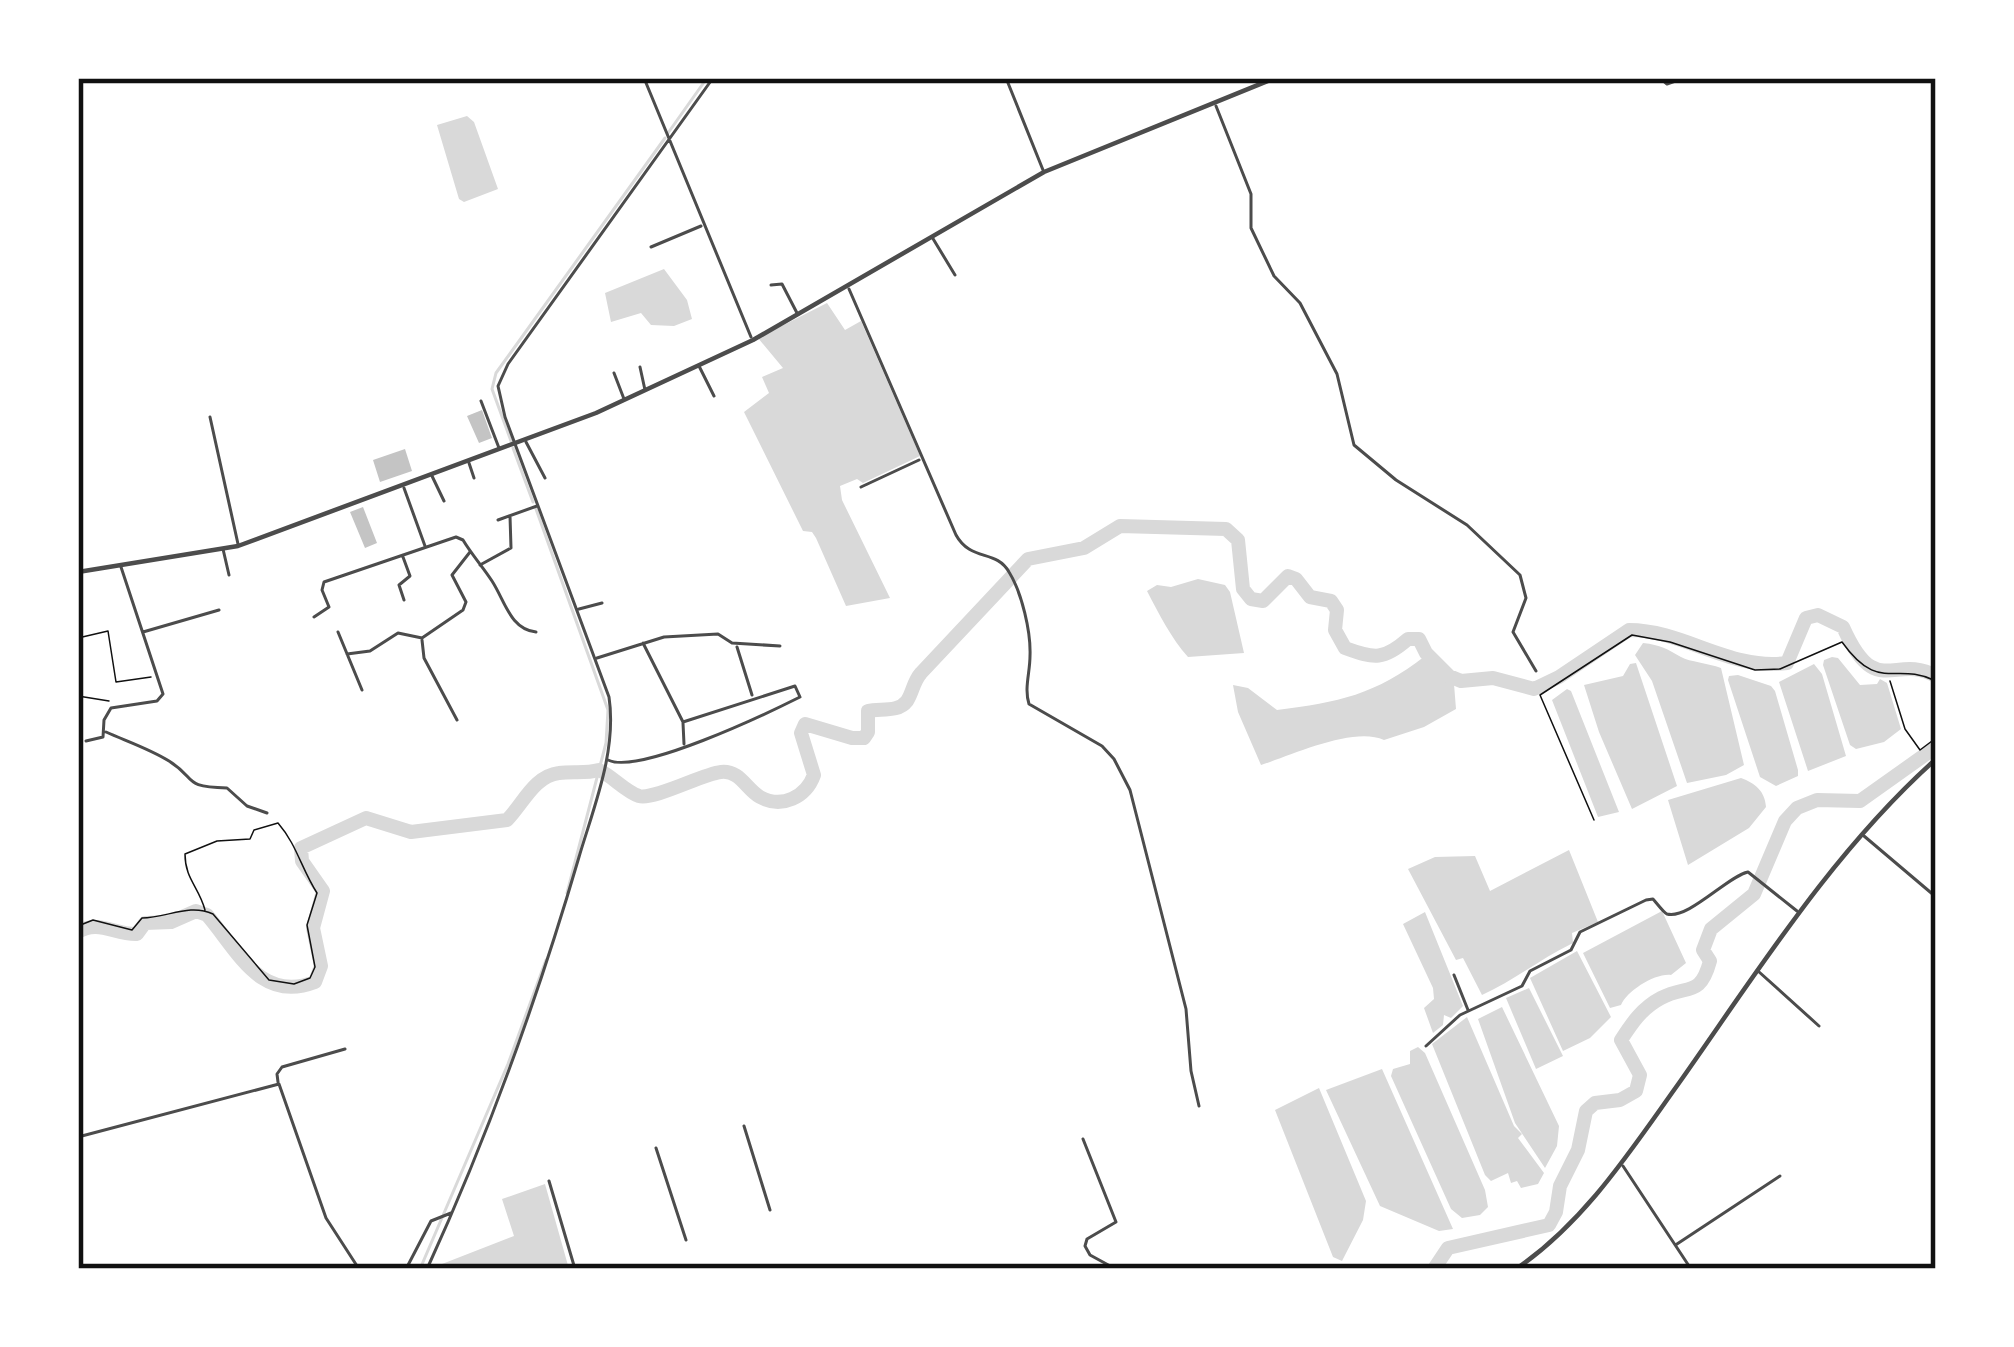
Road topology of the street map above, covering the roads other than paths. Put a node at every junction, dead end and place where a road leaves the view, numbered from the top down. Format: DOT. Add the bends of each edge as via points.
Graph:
graph roads {
  1 [pos="644,78"];
  2 [pos="713,78"];
  3 [pos="1006,78"];
  4 [pos="1275,78"];
  5 [pos="1660,78"];
  6 [pos="1684,78"];
  7 [pos="1215,104"];
  8 [pos="669,140"];
  9 [pos="1044,172"];
  10 [pos="703,225"];
  11 [pos="931,236"];
  12 [pos="651,247"];
  13 [pos="955,275"];
  14 [pos="771,285"];
  15 [pos="848,288"];
  16 [pos="798,315"];
  17 [pos="753,340"];
  18 [pos="698,366"];
  19 [pos="640,367"];
  20 [pos="614,374"];
  21 [pos="645,391"];
  22 [pos="714,396"];
  23 [pos="624,400"];
  24 [pos="482,401"];
  25 [pos="210,418"];
  26 [pos="525,440"];
  27 [pos="516,444"];
  28 [pos="500,450"];
  29 [pos="923,458"];
  30 [pos="469,462"];
  31 [pos="433,476"];
  32 [pos="474,478"];
  33 [pos="544,478"];
  34 [pos="404,486"];
  35 [pos="861,487"];
  36 [pos="443,501"];
  37 [pos="539,506"];
  38 [pos="510,516"];
  39 [pos="498,520"];
  40 [pos="238,545"];
  41 [pos="425,548"];
  42 [pos="223,549"];
  43 [pos="470,552"];
  44 [pos="402,555"];
  45 [pos="120,566"];
  46 [pos="478,566"];
  47 [pos="78,572"];
  48 [pos="230,575"];
  49 [pos="404,600"];
  50 [pos="602,603"];
  51 [pos="78,604"];
  52 [pos="219,610"];
  53 [pos="577,610"];
  54 [pos="314,617"];
  55 [pos="141,632"];
  56 [pos="338,632"];
  57 [pos="536,632"];
  58 [pos="422,638"];
  59 [pos="643,644"];
  60 [pos="736,644"];
  61 [pos="780,646"];
  62 [pos="347,654"];
  63 [pos="595,659"];
  64 [pos="1536,671"];
  65 [pos="362,690"];
  66 [pos="753,697"];
  67 [pos="457,721"];
  68 [pos="683,722"];
  69 [pos="104,731"];
  70 [pos="86,741"];
  71 [pos="685,744"];
  72 [pos="606,759"];
  73 [pos="1936,759"];
  74 [pos="267,813"];
  75 [pos="1862,834"];
  76 [pos="1936,897"];
  77 [pos="1800,913"];
  78 [pos="1756,970"];
  79 [pos="1454,975"];
  80 [pos="1468,1011"];
  81 [pos="1819,1026"];
  82 [pos="1426,1046"];
  83 [pos="345,1048"];
  84 [pos="279,1084"];
  85 [pos="1199,1106"];
  86 [pos="744,1126"];
  87 [pos="78,1137"];
  88 [pos="1083,1139"];
  89 [pos="656,1148"];
  90 [pos="1622,1164"];
  91 [pos="1780,1176"];
  92 [pos="549,1181"];
  93 [pos="770,1210"];
  94 [pos="450,1214"];
  95 [pos="686,1240"];
  96 [pos="1675,1245"];
  97 [pos="1112,1267"];
  98 [pos="358,1269"];
  99 [pos="406,1269"];
  100 [pos="428,1269"];
  101 [pos="575,1269"];
  102 [pos="1516,1269"];
  103 [pos="1691,1269"];
  1 -- 8 [label="street"];
  2 -- 8 [label="street"];
  3 -- 9 [label="street"];
  4 -- 7 [label="street"];
  5 -- 6 [label="street"];
  7 -- 9 [label="street"];
  7 -- 64 [label="street" via="1251,194 1251,228 1337,374 1354,445 1467,525 1520,575 1526,598 1514,632"];
  8 -- 10 [label="street"];
  8 -- 27 [label="street" via="500,377 498,397"];
  9 -- 11 [label="street"];
  10 -- 12 [label="street"];
  10 -- 17 [label="street"];
  11 -- 13 [label="street"];
  11 -- 15 [label="street"];
  14 -- 16 [label="street" via="782,284"];
  15 -- 16 [label="street"];
  15 -- 29 [label="street"];
  16 -- 17 [label="street"];
  17 -- 18 [label="street"];
  18 -- 21 [label="street"];
  18 -- 22 [label="street"];
  19 -- 21 [label="street"];
  20 -- 23 [label="street"];
  21 -- 23 [label="street"];
  23 -- 26 [label="street"];
  24 -- 28 [label="street"];
  25 -- 40 [label="street"];
  26 -- 27 [label="street"];
  26 -- 33 [label="street"];
  27 -- 28 [label="street"];
  27 -- 37 [label="street"];
  28 -- 30 [label="street"];
  29 -- 35 [label="street"];
  29 -- 85 [label="street" via="963,547 1010,572 1030,641 1029,704 1102,746 1130,790 1186,1009"];
  30 -- 31 [label="street"];
  30 -- 32 [label="street"];
  31 -- 34 [label="street"];
  31 -- 36 [label="street"];
  34 -- 40 [label="street"];
  34 -- 41 [label="street"];
  37 -- 38 [label="street"];
  37 -- 53 [label="street"];
  38 -- 39 [label="street"];
  38 -- 46 [label="street" via="512,548"];
  40 -- 42 [label="street"];
  41 -- 43 [label="street" via="456,537"];
  41 -- 44 [label="street"];
  42 -- 45 [label="street"];
  42 -- 48 [label="street"];
  43 -- 46 [label="street"];
  43 -- 58 [label="street" via="453,571 464,609"];
  44 -- 49 [label="street" via="410,576 399,585"];
  44 -- 54 [label="street" via="324,582 329,607"];
  45 -- 47 [label="street"];
  45 -- 55 [label="street"];
  46 -- 57 [label="street" via="509,615"];
  47 -- 51 [label="street"];
  50 -- 53 [label="street"];
  52 -- 55 [label="street"];
  53 -- 63 [label="street"];
  55 -- 69 [label="street" via="163,694 111,708"];
  56 -- 62 [label="street"];
  58 -- 62 [label="street" via="398,633"];
  58 -- 67 [label="street"];
  59 -- 60 [label="street" via="718,634"];
  59 -- 63 [label="street"];
  59 -- 68 [label="street"];
  60 -- 61 [label="street"];
  60 -- 66 [label="street"];
  62 -- 65 [label="street"];
  63 -- 72 [label="street" via="612,715"];
  66 -- 68 [label="street"];
  66 -- 71 [label="street" via="795,686 800,697"];
  68 -- 71 [label="street"];
  69 -- 70 [label="street"];
  69 -- 74 [label="street" via="172,763 187,781 227,788"];
  71 -- 72 [label="street" via="622,765"];
  72 -- 94 [label="street" via="565,908"];
  73 -- 75 [label="street"];
  75 -- 76 [label="street"];
  75 -- 77 [label="street"];
  77 -- 78 [label="street"];
  77 -- 80 [label="street" via="1743,871 1705,902 1672,915 1651,898 1577,934 1571,950 1530,971 1522,986"];
  78 -- 81 [label="street"];
  78 -- 90 [label="street"];
  79 -- 80 [label="street"];
  80 -- 82 [label="street"];
  83 -- 84 [label="street" via="282,1067"];
  84 -- 87 [label="street"];
  84 -- 98 [label="street" via="326,1218"];
  86 -- 93 [label="street"];
  88 -- 97 [label="street" via="1117,1222 1085,1244"];
  89 -- 95 [label="street"];
  90 -- 96 [label="street"];
  90 -- 102 [label="street"];
  91 -- 96 [label="street"];
  92 -- 101 [label="street"];
  94 -- 99 [label="street" via="435,1219"];
  94 -- 100 [label="street"];
  96 -- 103 [label="street"];
}
